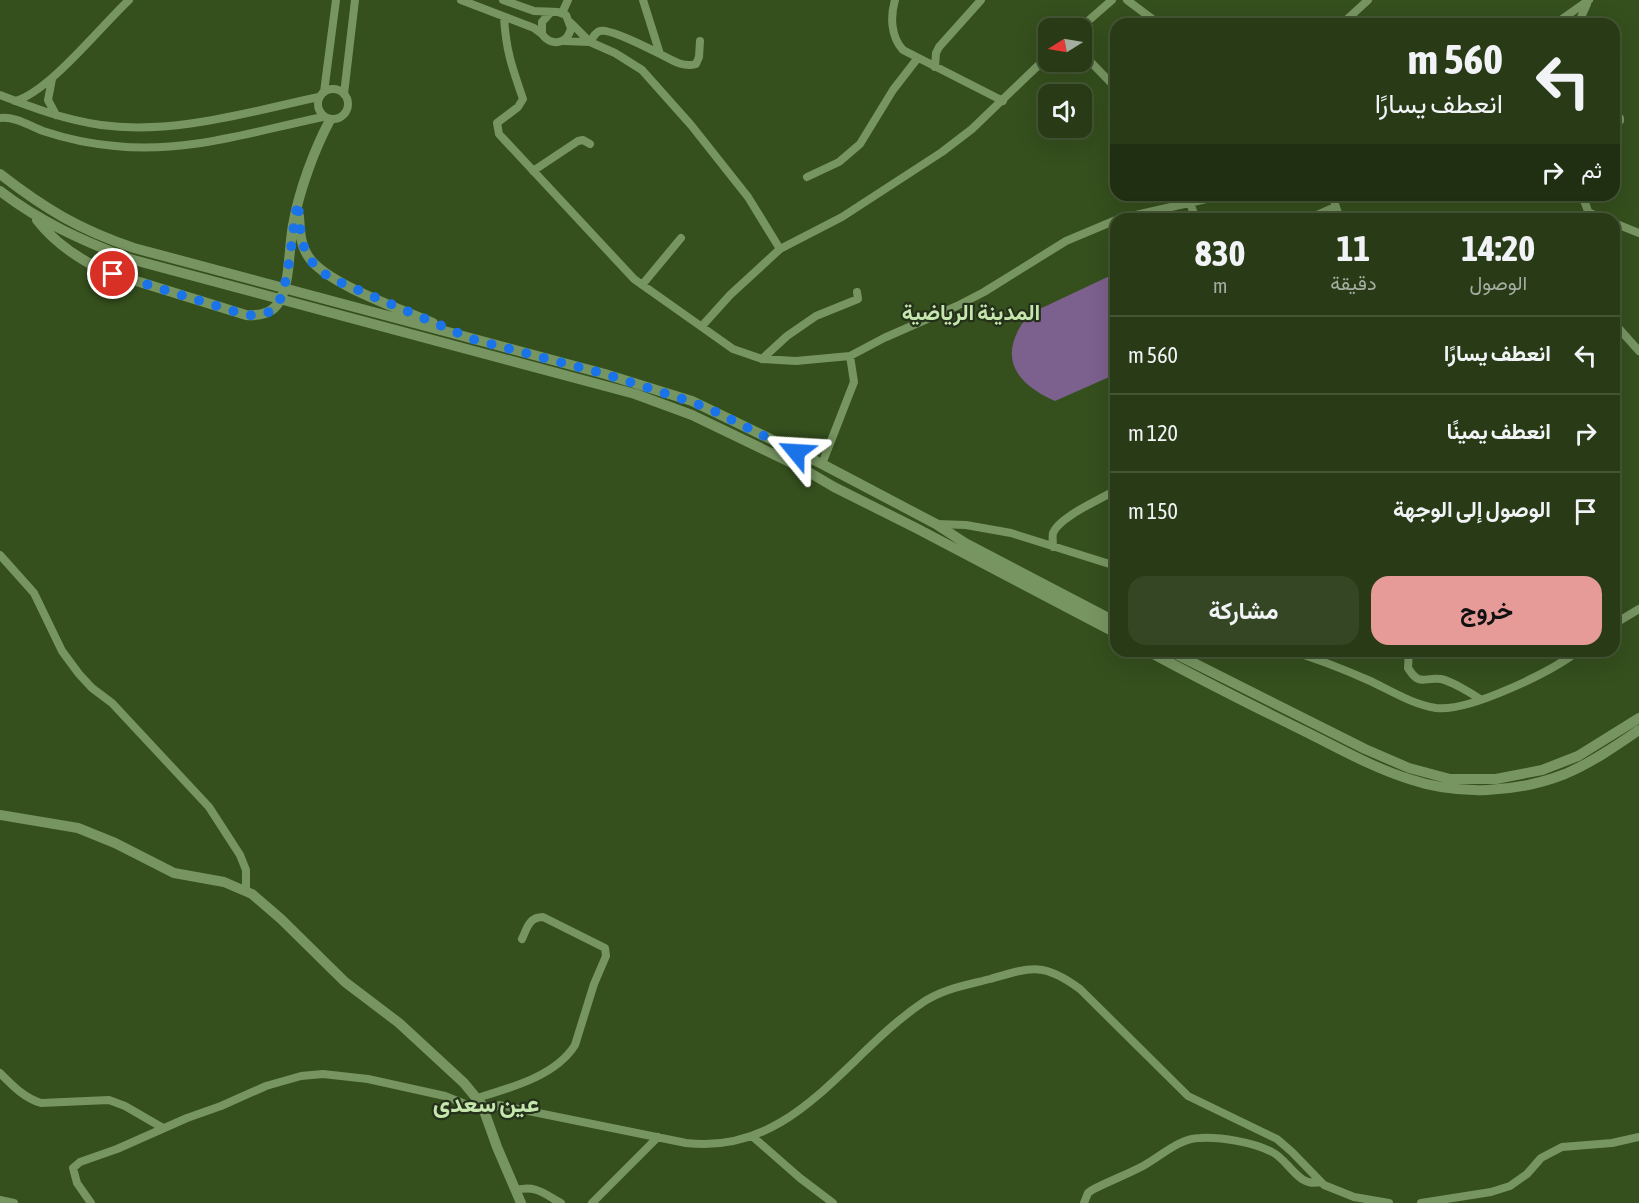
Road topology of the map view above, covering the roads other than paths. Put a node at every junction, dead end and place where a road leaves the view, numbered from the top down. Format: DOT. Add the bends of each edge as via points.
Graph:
graph roads {
  1 [pos="129,0"];
  2 [pos="336,0"];
  3 [pos="356,0"];
  4 [pos="461,0"];
  5 [pos="503,0"];
  6 [pos="567,0"];
  7 [pos="643,0"];
  8 [pos="895,0"];
  9 [pos="981,0"];
  10 [pos="1112,0"];
  11 [pos="1127,0"];
  12 [pos="1368,0"];
  13 [pos="1588,1"];
  14 [pos="550,13"];
  15 [pos="562,13"];
  16 [pos="504,17"];
  17 [pos="1091,18"];
  18 [pos="1151,18"];
  19 [pos="1348,18"];
  20 [pos="1564,18"];
  21 [pos="1581,18"];
  22 [pos="571,23"];
  23 [pos="542,34"];
  24 [pos="564,40"];
  25 [pos="700,41"];
  26 [pos="590,42"];
  27 [pos="660,54"];
  28 [pos="917,59"];
  29 [pos="1092,63"];
  30 [pos="1038,66"];
  31 [pos="935,67"];
  32 [pos="52,77"];
  33 [pos="1110,82"];
  34 [pos="322,94"];
  35 [pos="344,94"];
  36 [pos="0,95"];
  37 [pos="15,100"];
  38 [pos="1003,101"];
  39 [pos="56,116"];
  40 [pos="0,118"];
  41 [pos="327,118"];
  42 [pos="590,144"];
  43 [pos="533,171"];
  44 [pos="2,174"];
  45 [pos="807,177"];
  46 [pos="0,190"];
  47 [pos="1195,201"];
  48 [pos="1334,201"];
  49 [pos="298,202"];
  50 [pos="1190,202"];
  51 [pos="1335,207"];
  52 [pos="1143,213"];
  53 [pos="1194,213"];
  54 [pos="1322,213"];
  55 [pos="1338,213"];
  56 [pos="34,215"];
  57 [pos="1110,222"];
  58 [pos="1620,225"];
  59 [pos="1639,232"];
  60 [pos="681,238"];
  61 [pos="780,249"];
  62 [pos="200,273"];
  63 [pos="642,285"];
  64 [pos="857,292"];
  65 [pos="395,324"];
  66 [pos="702,326"];
  67 [pos="1620,330"];
  68 [pos="472,339"];
  69 [pos="1639,351"];
  70 [pos="850,356"];
  71 [pos="762,359"];
  72 [pos="822,465"];
  73 [pos="1110,493"];
  74 [pos="936,524"];
  75 [pos="1053,547"];
  76 [pos="0,555"];
  77 [pos="1110,564"];
  78 [pos="1639,609"];
  79 [pos="1110,619"];
  80 [pos="1620,620"];
  81 [pos="1110,630"];
  82 [pos="1159,657"];
  83 [pos="1182,657"];
  84 [pos="1309,657"];
  85 [pos="1409,657"];
  86 [pos="1570,657"];
  87 [pos="1480,699"];
  88 [pos="1639,718"];
  89 [pos="1639,730"];
  90 [pos="0,815"];
  91 [pos="246,891"];
  92 [pos="522,939"];
  93 [pos="0,1073"];
  94 [pos="477,1098"];
  95 [pos="485,1112"];
  96 [pos="163,1128"];
  97 [pos="752,1136"];
  98 [pos="658,1137"];
  99 [pos="1639,1137"];
  100 [pos="1320,1182"];
  101 [pos="516,1190"];
  102 [pos="0,1200"];
  103 [pos="14,1203"];
  104 [pos="91,1203"];
  105 [pos="521,1203"];
  106 [pos="561,1203"];
  107 [pos="592,1203"];
  108 [pos="833,1203"];
  109 [pos="1084,1203"];
  110 [pos="1389,1203"];
  111 [pos="1420,1203"];
  1 -- 32 [label="street"];
  2 -- 34 [label="street"];
  3 -- 35 [label="street"];
  4 -- 16 [label="street"];
  5 -- 14 [label="street"];
  6 -- 15 [label="street"];
  7 -- 27 [label="street"];
  8 -- 28 [label="street" via="895,40"];
  9 -- 31 [label="street" via="939,47"];
  10 -- 17 [label="street"];
  11 -- 18 [label="street"];
  12 -- 19 [label="street"];
  13 -- 20 [label="street"];
  13 -- 21 [label="street"];
  14 -- 15 [label="street"];
  14 -- 23 [label="street" via="542,22"];
  15 -- 22 [label="street"];
  16 -- 23 [label="street"];
  16 -- 43 [label="street" via="507,51 523,99 499,120 496,128"];
  22 -- 24 [label="street"];
  22 -- 26 [label="street"];
  23 -- 24 [label="street" via="554,43"];
  24 -- 26 [label="street"];
  25 -- 27 [label="street" via="699,57 693,65"];
  26 -- 27 [label="street" via="603,30"];
  26 -- 61 [label="street" via="631,62 647,76 691,124 743,191"];
  28 -- 31 [label="street"];
  28 -- 45 [label="street" via="860,144 839,162"];
  29 -- 33 [label="street"];
  30 -- 38 [label="street"];
  31 -- 38 [label="street"];
  32 -- 37 [label="street" via="28,96"];
  32 -- 39 [label="street" via="48,100"];
  34 -- 35 [label="street" via="336,90"];
  34 -- 39 [label="street" via="161,128 114,127"];
  34 -- 41 [label="street" via="318,108"];
  35 -- 41 [label="street" via="347,109 340,118"];
  36 -- 37 [label="street"];
  37 -- 39 [label="street"];
  38 -- 61 [label="street" via="907,176 842,217"];
  40 -- 41 [label="street" via="11,118 79,141 146,148 194,144"];
  41 -- 49 [label="main road"];
  42 -- 43 [label="street" via="578,141"];
  43 -- 63 [label="street"];
  44 -- 62 [label="main road" via="57,216"];
  46 -- 56 [label="main road"];
  47 -- 50 [label="street"];
  48 -- 51 [label="street"];
  49 -- 56 [label="main road" via="284,292 271,311 253,315 104,271 57,241"];
  49 -- 68 [label="main road" via="300,237 319,270"];
  50 -- 52 [label="street"];
  50 -- 53 [label="street"];
  51 -- 54 [label="street"];
  51 -- 55 [label="street"];
  56 -- 62 [label="main road" via="62,231 146,264"];
  57 -- 70 [label="street" via="1066,241 957,306"];
  58 -- 59 [label="street"];
  60 -- 63 [label="street"];
  61 -- 66 [label="street"];
  62 -- 65 [label="main road"];
  63 -- 66 [label="street"];
  64 -- 71 [label="street" via="858,299 816,316"];
  65 -- 68 [label="main road"];
  65 -- 81 [label="main road" via="676,408 800,467"];
  66 -- 71 [label="street" via="733,350"];
  67 -- 69 [label="street"];
  68 -- 72 [label="main road" via="671,394"];
  70 -- 71 [label="street" via="796,361"];
  70 -- 72 [label="street" via="854,382"];
  72 -- 74 [label="main road"];
  73 -- 75 [label="street" via="1057,527"];
  74 -- 75 [label="street" via="985,527"];
  74 -- 79 [label="main road"];
  75 -- 77 [label="street"];
  76 -- 91 [label="street" via="34,593 62,651 79,674 112,703 209,807 240,855 246,870"];
  78 -- 80 [label="street"];
  82 -- 89 [label="main road" via="1382,770 1431,785 1472,790 1545,780 1588,763"];
  83 -- 88 [label="main road" via="1365,749 1409,768 1450,779 1496,779 1542,770 1578,756"];
  84 -- 87 [label="street" via="1426,705 1448,708"];
  85 -- 87 [label="street" via="1408,668 1417,679 1441,679"];
  86 -- 87 [label="street" via="1528,681"];
  90 -- 91 [label="main road" via="78,828 174,873 224,882"];
  91 -- 94 [label="main road" via="281,919 345,982 399,1023"];
  92 -- 94 [label="street" via="529,922 543,917 605,948 606,956 570,1053 536,1076"];
  93 -- 96 [label="street" via="34,1101 109,1100"];
  94 -- 95 [label="main road"];
  95 -- 96 [label="street" via="423,1091 356,1077 314,1074 266,1086"];
  95 -- 98 [label="street" via="498,1105"];
  95 -- 101 [label="main road"];
  96 -- 104 [label="street" via="76,1164 74,1177"];
  97 -- 98 [label="street" via="709,1145"];
  97 -- 100 [label="street" via="802,1108 924,1001 965,985 1041,969 1062,976 1080,989 1188,1096 1277,1139"];
  97 -- 108 [label="street"];
  98 -- 107 [label="street"];
  99 -- 111 [label="street" via="1562,1147 1541,1158 1517,1182 1500,1190"];
  100 -- 109 [label="street" via="1303,1180 1271,1151 1226,1139 1199,1138 1182,1142 1092,1190"];
  100 -- 110 [label="street" via="1354,1197"];
  101 -- 105 [label="main road"];
  101 -- 106 [label="street" via="534,1189"];
  102 -- 103 [label="street"];
}
